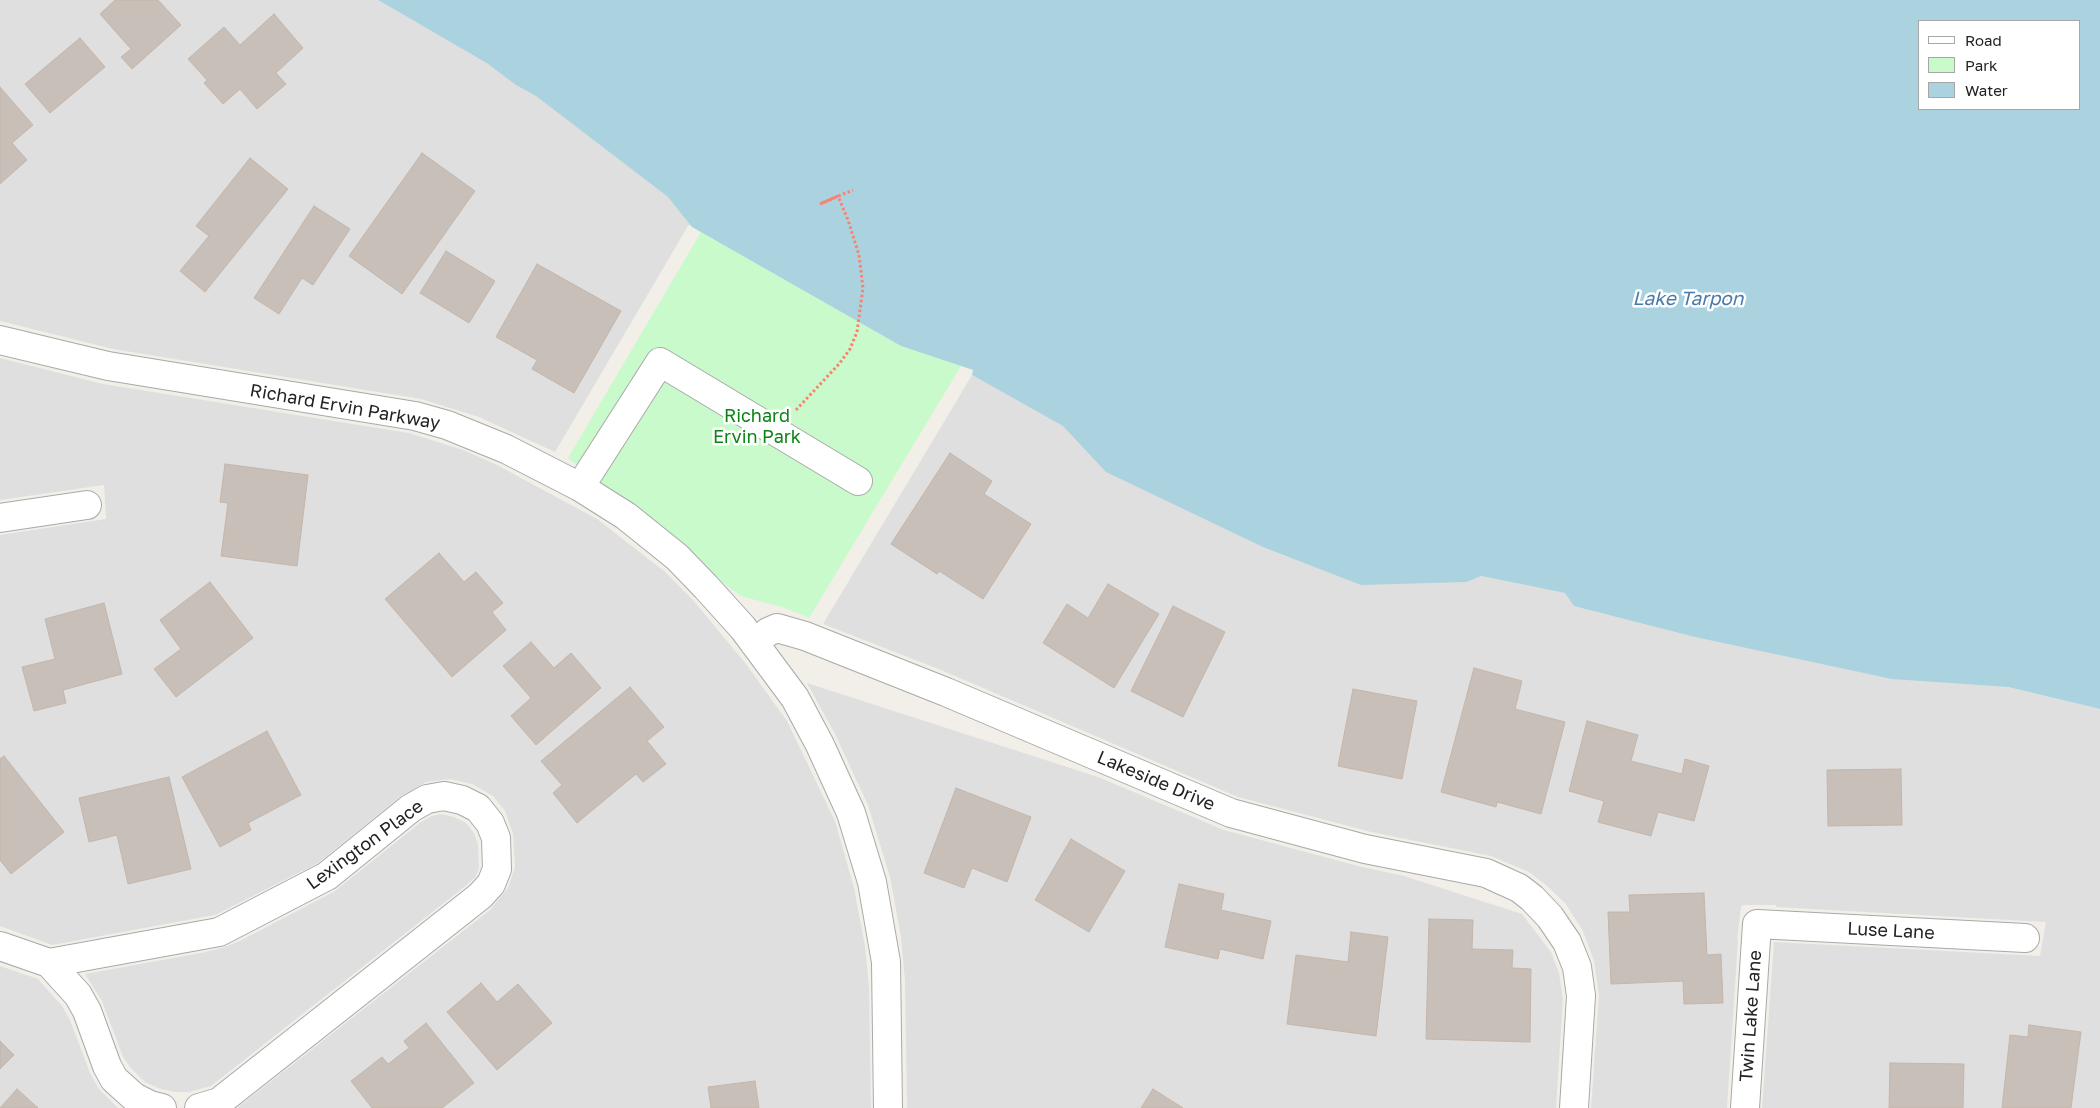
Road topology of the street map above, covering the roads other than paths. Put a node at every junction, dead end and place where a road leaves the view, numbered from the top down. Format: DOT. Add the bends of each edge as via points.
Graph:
graph roads {
  1 [pos="0,340"];
  2 [pos="858,481"];
  3 [pos="580,487"];
  4 [pos="87,505"];
  5 [pos="0,518"];
  6 [pos="754,643"];
  7 [pos="1757,924"];
  8 [pos="2026,938"];
  9 [pos="0,946"];
  10 [pos="49,963"];
  11 [pos="162,1108"];
  12 [pos="200,1108"];
  13 [pos="888,1108"];
  14 [pos="1574,1108"];
  15 [pos="1745,1108"];
  1 -- 3 [label="street, Richard Ervin Parkway" via="108,366 415,416 472,433"];
  2 -- 3 [label="street" via="660,362"];
  3 -- 6 [label="street, Richard Ervin Parkway" via="626,516 677,557"];
  4 -- 5 [label="street"];
  6 -- 13 [label="street, Richard Ervin Parkway" via="795,698 820,745 851,814 868,864 886,962"];
  6 -- 14 [label="street, Lakeside Drive" via="777,628 805,636 1231,813 1365,849 1491,875 1519,888 1558,928 1572,954 1580,979"];
  7 -- 8 [label="street, Luse Lane"];
  7 -- 15 [label="street, Twin Lake Lane"];
  9 -- 10 [label="street, Lexington Place"];
  10 -- 11 [label="street, Lexington Place" via="78,995 87,1011 114,1079 134,1097"];
  10 -- 12 [label="street, Lexington Place" via="219,932 327,876 411,808 427,799 444,796 478,808 490,823 496,838 497,869 492,884 219,1102"];
}
